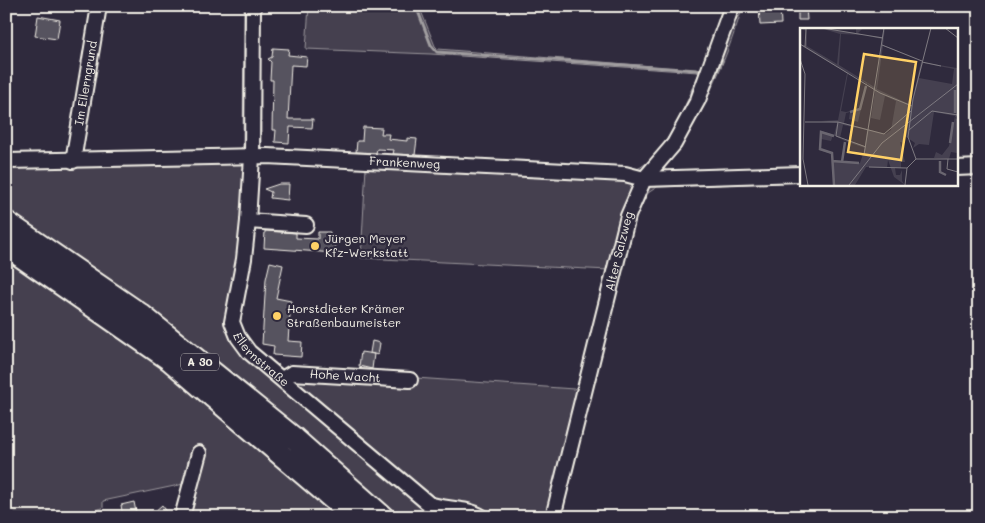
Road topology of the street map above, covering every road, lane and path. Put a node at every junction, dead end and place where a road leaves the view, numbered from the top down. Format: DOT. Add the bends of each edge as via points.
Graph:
graph roads {
  1 [pos="100,6"];
  2 [pos="253,6"];
  3 [pos="732,6"];
  4 [pos="252,157"];
  5 [pos="73,160"];
  6 [pos="6,161"];
  7 [pos="958,168"];
  8 [pos="979,168"];
  9 [pos="800,174"];
  10 [pos="644,179"];
  11 [pos="248,221"];
  12 [pos="6,222"];
  13 [pos="306,225"];
  14 [pos="6,246"];
  15 [pos="282,379"];
  16 [pos="410,380"];
  17 [pos="199,453"];
  18 [pos="182,517"];
  19 [pos="354,517"];
  20 [pos="383,517"];
  21 [pos="482,517"];
  22 [pos="553,517"];
  1 -- 5 [label="street, Im Ellerngrund"];
  2 -- 4 [label="street, Ellernstraße"];
  3 -- 10 [label="street, Alter Salzweg" via="698,100 674,144"];
  4 -- 5 [label="street, Frankenweg"];
  4 -- 10 [label="street, Frankenweg" via="625,174"];
  4 -- 11 [label="street, Ellernstraße"];
  5 -- 6 [label="street, Frankenweg"];
  7 -- 8 [label="street"];
  9 -- 10 [label="street, Frankenweg"];
  10 -- 22 [label="street, Alter Salzweg" via="622,215"];
  11 -- 13 [label="street"];
  11 -- 15 [label="street, Ellernstraße" via="232,322 242,344"];
  12 -- 20 [label="highway, A 30" via="140,314 295,439"];
  14 -- 19 [label="highway, A 30" via="170,360"];
  15 -- 16 [label="street, Hohe Wacht" via="292,373"];
  15 -- 21 [label="street, Ellernstraße" via="429,504 442,509 477,513"];
  17 -- 18 [label="street"];
}
